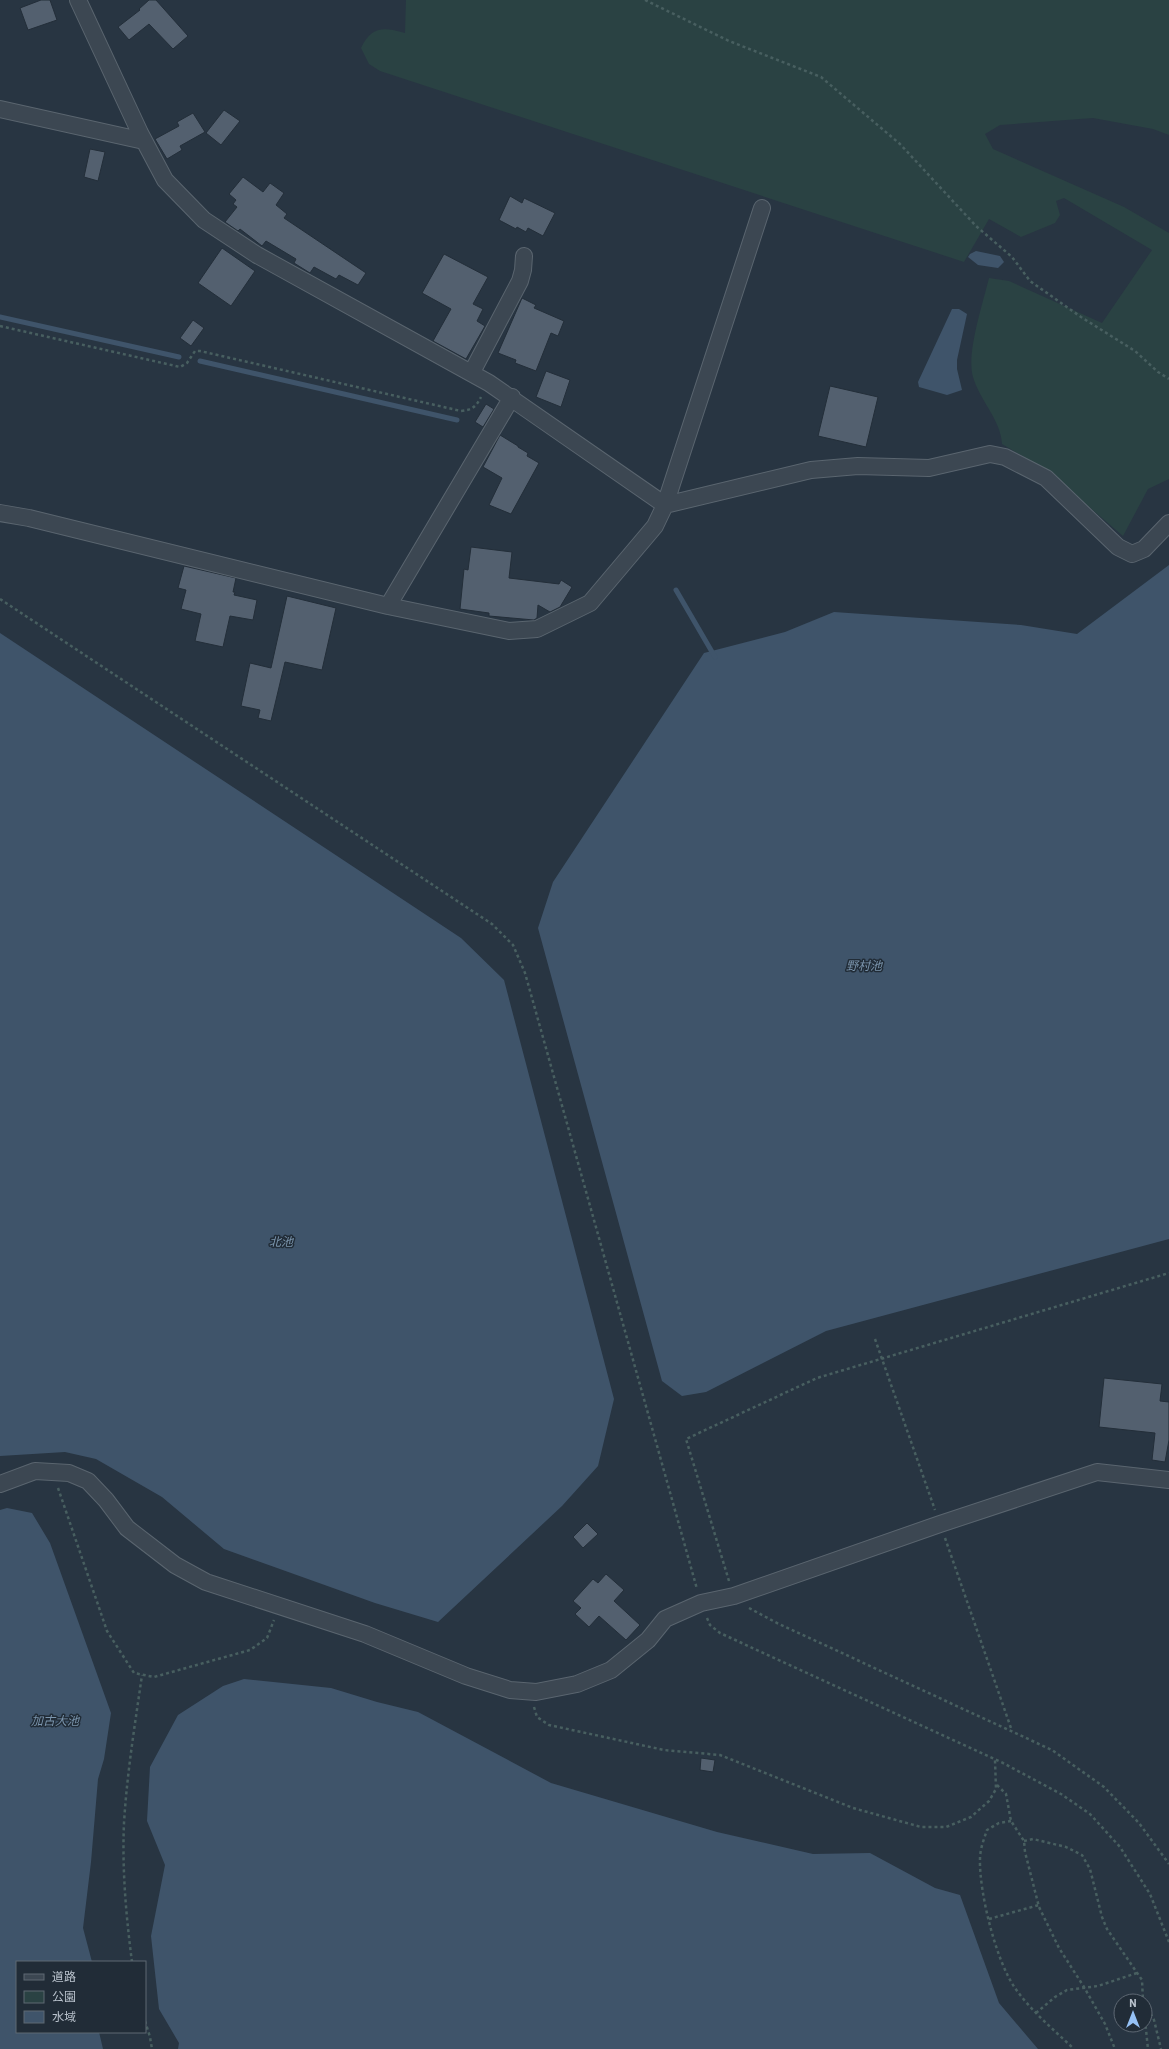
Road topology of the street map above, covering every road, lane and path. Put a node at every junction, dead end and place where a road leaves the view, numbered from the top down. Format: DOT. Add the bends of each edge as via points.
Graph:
graph roads {
  1 [pos="78,0"];
  2 [pos="645,0"];
  3 [pos="0,110"];
  4 [pos="144,141"];
  5 [pos="762,208"];
  6 [pos="524,256"];
  7 [pos="0,326"];
  8 [pos="472,372"];
  9 [pos="1169,379"];
  10 [pos="489,382"];
  11 [pos="512,397"];
  12 [pos="665,505"];
  13 [pos="0,513"];
  14 [pos="1169,523"];
  15 [pos="0,599"];
  16 [pos="388,606"];
  17 [pos="1169,1273"];
  18 [pos="54,1472"];
  19 [pos="1169,1480"];
  20 [pos="3,1483"];
  21 [pos="734,1596"];
  22 [pos="700,1603"];
  23 [pos="279,1606"];
  24 [pos="142,1675"];
  25 [pos="536,1692"];
  26 [pos="995,1759"];
  27 [pos="996,1784"];
  28 [pos="1011,1821"];
  29 [pos="1024,1841"];
  30 [pos="1169,1864"];
  31 [pos="1039,1905"];
  32 [pos="989,1919"];
  33 [pos="1169,1942"];
  34 [pos="132,1961"];
  35 [pos="1137,1973"];
  36 [pos="1084,1988"];
  37 [pos="1143,1993"];
  38 [pos="1036,2013"];
  39 [pos="1153,2018"];
  40 [pos="146,2024"];
  41 [pos="1146,2033"];
  42 [pos="1114,2048"];
  43 [pos="152,2049"];
  44 [pos="1074,2049"];
  45 [pos="1110,2049"];
  46 [pos="1148,2049"];
  47 [pos="1161,2049"];
  1 -- 4 [label="street"];
  2 -- 9 [label="path" via="729,41 821,77 900,144 976,226 1012,257 1030,281 1135,351"];
  3 -- 4 [label="street"];
  4 -- 8 [label="street" via="165,180 204,220 257,255"];
  5 -- 12 [label="street"];
  6 -- 8 [label="street" via="520,281"];
  7 -- 10 [label="path" via="180,367 195,351 200,351 460,411 470,410 476,405"];
  8 -- 10 [label="street"];
  10 -- 11 [label="street"];
  11 -- 12 [label="street"];
  11 -- 16 [label="street"];
  12 -- 14 [label="street" via="811,470 858,466 929,468 990,454 1006,457 1046,478 1118,546 1132,554 1144,549"];
  12 -- 16 [label="street" via="655,526 590,603 537,629 509,631"];
  13 -- 16 [label="street"];
  15 -- 22 [label="path" via="492,924 513,945 525,973"];
  17 -- 21 [label="path" via="817,1378 686,1439"];
  18 -- 20 [label="street" via="36,1471"];
  18 -- 23 [label="street" via="69,1473 88,1481 127,1528 175,1565 206,1582"];
  18 -- 24 [label="path" via="107,1631 134,1673"];
  19 -- 21 [label="street" via="1097,1472"];
  21 -- 22 [label="street"];
  21 -- 30 [label="path" via="742,1604 777,1623 1052,1750 1104,1787 1139,1823"];
  22 -- 25 [label="street" via="665,1619 648,1640 612,1670 577,1684"];
  22 -- 26 [label="path" via="710,1625 720,1633"];
  23 -- 24 [label="path" via="267,1638 250,1650 154,1677"];
  23 -- 25 [label="street" via="365,1634 466,1676 510,1690"];
  24 -- 34 [label="path" via="129,1760 124,1824 126,1915"];
  25 -- 27 [label="path" via="532,1702 537,1717 549,1725 664,1750 720,1755 853,1808 921,1827 946,1827 971,1817 989,1800"];
  26 -- 27 [label="path"];
  26 -- 33 [label="path" via="1061,1794 1090,1814 1120,1847 1150,1894"];
  27 -- 28 [label="path" via="1006,1794"];
  28 -- 29 [label="path"];
  28 -- 32 [label="path" via="987,1830 983,1843 980,1859"];
  29 -- 31 [label="path"];
  29 -- 35 [label="path" via="1033,1839 1066,1847 1082,1855 1090,1869 1107,1929"];
  31 -- 32 [label="path"];
  31 -- 36 [label="path" via="1059,1948"];
  32 -- 38 [label="path" via="1000,1959 1013,1986"];
  35 -- 36 [label="path"];
  35 -- 37 [label="path" via="1142,1980"];
  36 -- 38 [label="path" via="1067,1990"];
  36 -- 42 [label="path" via="1105,2024"];
  38 -- 44 [label="path"];
  39 -- 47 [label="path"];
  40 -- 43 [label="path"];
  41 -- 46 [label="path"];
  42 -- 45 [label="path"];
}
